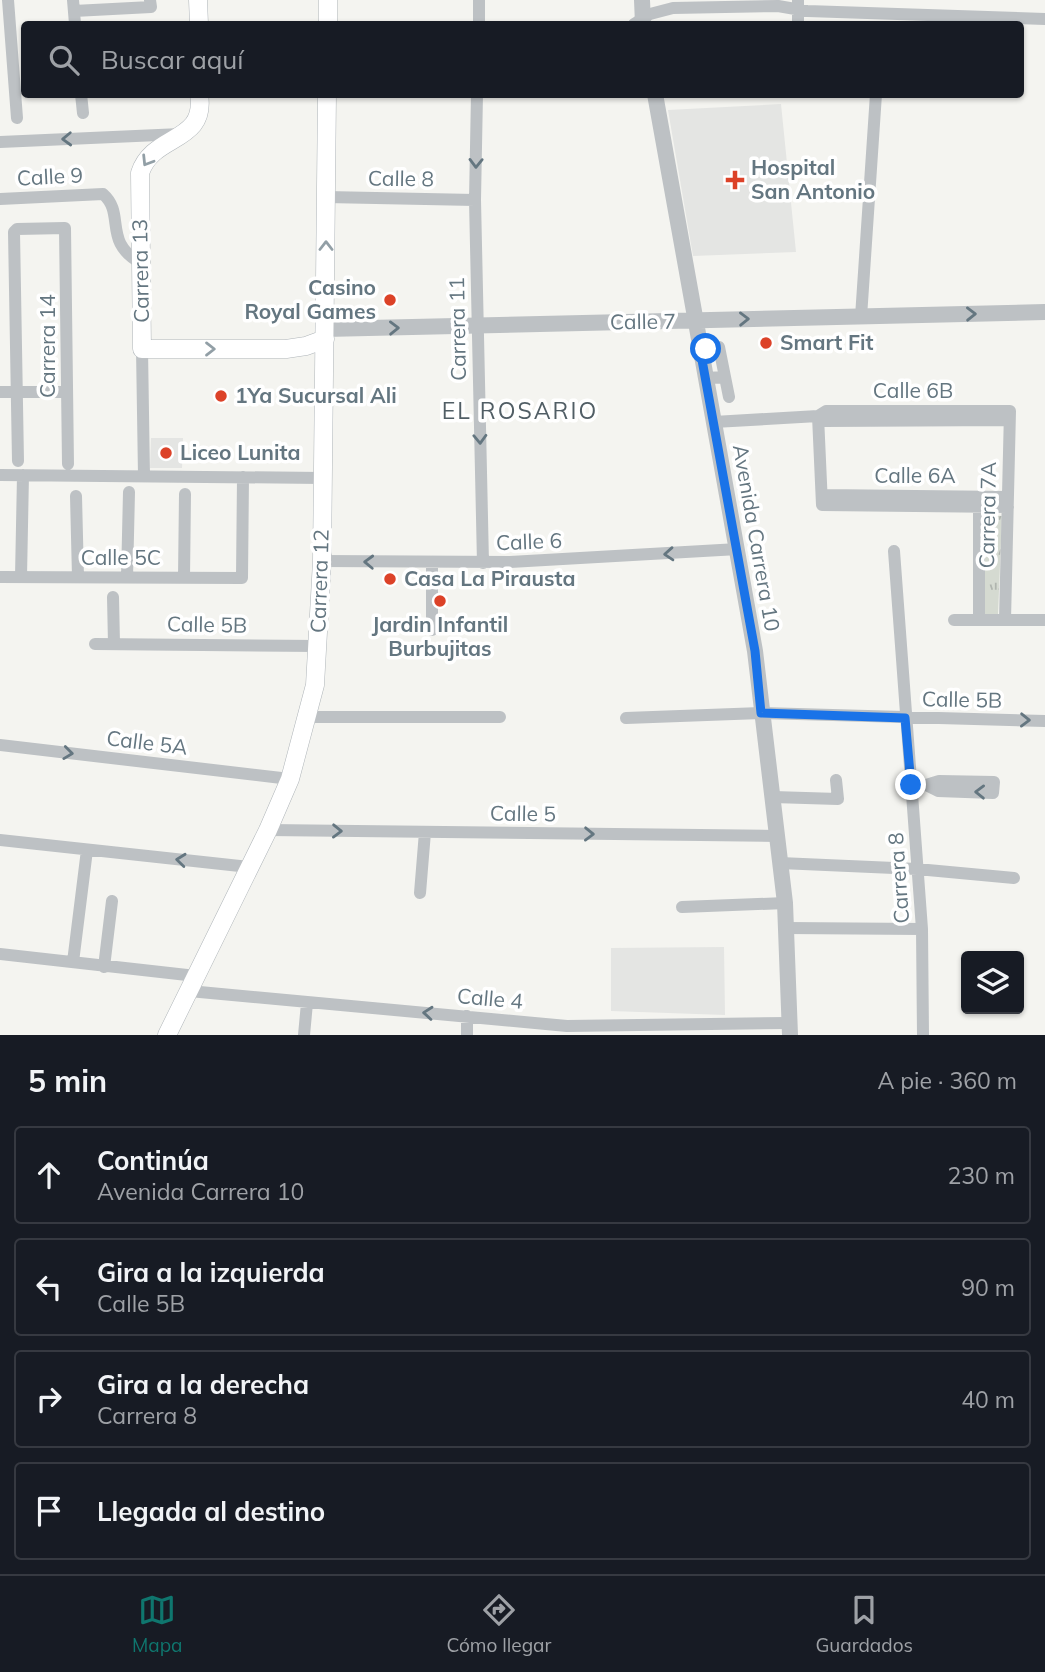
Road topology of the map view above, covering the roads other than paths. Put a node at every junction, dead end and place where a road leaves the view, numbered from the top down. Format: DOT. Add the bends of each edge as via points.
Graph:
graph roads {
  1 [pos="8,0"];
  2 [pos="198,0"];
  3 [pos="328,0"];
  4 [pos="479,0"];
  5 [pos="642,0"];
  6 [pos="150,4"];
  7 [pos="798,5"];
  8 [pos="74,12"];
  9 [pos="881,19"];
  10 [pos="1045,19"];
  11 [pos="199,21"];
  12 [pos="328,21"];
  13 [pos="479,21"];
  14 [pos="640,21"];
  15 [pos="642,21"];
  16 [pos="81,98"];
  17 [pos="199,98"];
  18 [pos="327,98"];
  19 [pos="477,98"];
  20 [pos="656,98"];
  21 [pos="876,98"];
  22 [pos="83,113"];
  23 [pos="17,118"];
  24 [pos="184,134"];
  25 [pos="0,142"];
  26 [pos="326,198"];
  27 [pos="0,199"];
  28 [pos="475,200"];
  29 [pos="141,262"];
  30 [pos="1045,312"];
  31 [pos="861,317"];
  32 [pos="695,320"];
  33 [pos="477,326"];
  34 [pos="325,334"];
  35 [pos="142,349"];
  36 [pos="700,349"];
  37 [pos="724,377"];
  38 [pos="706,378"];
  39 [pos="0,392"];
  40 [pos="17,392"];
  41 [pos="67,392"];
  42 [pos="729,397"];
  43 [pos="1009,415"];
  44 [pos="818,416"];
  45 [pos="714,422"];
  46 [pos="18,461"];
  47 [pos="68,464"];
  48 [pos="0,475"];
  49 [pos="23,475"];
  50 [pos="144,477"];
  51 [pos="243,477"];
  52 [pos="322,478"];
  53 [pos="129,492"];
  54 [pos="185,495"];
  55 [pos="76,496"];
  56 [pos="822,500"];
  57 [pos="1008,502"];
  58 [pos="979,506"];
  59 [pos="738,549"];
  60 [pos="894,551"];
  61 [pos="322,561"];
  62 [pos="432,563"];
  63 [pos="483,563"];
  64 [pos="0,577"];
  65 [pos="21,577"];
  66 [pos="78,577"];
  67 [pos="127,578"];
  68 [pos="184,578"];
  69 [pos="113,597"];
  70 [pos="954,620"];
  71 [pos="979,620"];
  72 [pos="1005,620"];
  73 [pos="1045,620"];
  74 [pos="432,630"];
  75 [pos="95,644"];
  76 [pos="114,644"];
  77 [pos="318,646"];
  78 [pos="761,713"];
  79 [pos="308,717"];
  80 [pos="500,717"];
  81 [pos="626,718"];
  82 [pos="905,718"];
  83 [pos="1045,721"];
  84 [pos="0,744"];
  85 [pos="290,779"];
  86 [pos="836,780"];
  87 [pos="911,785"];
  88 [pos="926,785"];
  89 [pos="773,797"];
  90 [pos="268,830"];
  91 [pos="425,832"];
  92 [pos="777,836"];
  93 [pos="0,840"];
  94 [pos="87,850"];
  95 [pos="780,863"];
  96 [pos="249,867"];
  97 [pos="917,869"];
  98 [pos="1014,878"];
  99 [pos="420,893"];
  100 [pos="112,901"];
  101 [pos="785,903"];
  102 [pos="682,907"];
  103 [pos="787,928"];
  104 [pos="922,929"];
  105 [pos="0,954"];
  106 [pos="73,962"];
  107 [pos="104,967"];
  108 [pos="192,984"];
  109 [pos="307,1003"];
  110 [pos="467,1016"];
  111 [pos="790,1029"];
  112 [pos="567,1030"];
  113 [pos="167,1035"];
  114 [pos="304,1035"];
  115 [pos="467,1035"];
  116 [pos="923,1035"];
  1 -- 23 [label="street"];
  2 -- 11 [label="main road"];
  3 -- 12 [label="main road"];
  4 -- 13 [label="street"];
  5 -- 14 [label="street"];
  6 -- 8 [label="street"];
  7 -- 9 [label="street"];
  7 -- 15 [label="street" via="673,8"];
  9 -- 10 [label="street"];
  16 -- 22 [label="street"];
  17 -- 24 [label="main road" via="198,117"];
  18 -- 26 [label="main road, Carrera 12"];
  19 -- 28 [label="street, Carrera 11, one-way"];
  20 -- 32 [label="street, Avenida Carrera 10"];
  21 -- 31 [label="street"];
  24 -- 25 [label="street, Calle 9, one-way"];
  24 -- 29 [label="main road, Carrera 13, one-way" via="156,149 142,165 138,182"];
  26 -- 28 [label="street, Calle 8"];
  34 -- 26 [label="main road, Carrera 12, one-way"];
  27 -- 29 [label="street, Calle 9" via="103,194 111,203 114,229 124,251"];
  28 -- 33 [label="street, Carrera 11"];
  29 -- 35 [label="main road, Carrera 13"];
  31 -- 30 [label="street, Calle 7, one-way"];
  32 -- 31 [label="street, Calle 7, one-way"];
  32 -- 33 [label="street, Calle 7"];
  32 -- 36 [label="street, Avenida Carrera 10"];
  34 -- 33 [label="street, Calle 7, one-way"];
  33 -- 63 [label="street, Carrera 11, one-way"];
  35 -- 34 [label="main road, Calle 7, one-way" via="286,349 306,346"];
  34 -- 52 [label="main road, Carrera 12"];
  35 -- 50 [label="street, Carrera 13"];
  36 -- 37 [label="street" via="719,347"];
  36 -- 38 [label="street, Avenida Carrera 10"];
  37 -- 38 [label="street"];
  37 -- 42 [label="street"];
  38 -- 45 [label="street, Avenida Carrera 10"];
  39 -- 40 [label="street"];
  40 -- 41 [label="street"];
  40 -- 41 [label="street, Carrera 14" via="15,230 65,228"];
  40 -- 46 [label="street"];
  41 -- 47 [label="street, Carrera 14"];
  43 -- 44 [label="street, Calle 6B" via="826,411"];
  43 -- 57 [label="street, Carrera 7A"];
  44 -- 45 [label="street, Calle 6B"];
  44 -- 56 [label="street"];
  45 -- 59 [label="street, Avenida Carrera 10"];
  48 -- 49 [label="street"];
  49 -- 50 [label="street"];
  49 -- 65 [label="street"];
  50 -- 51 [label="street"];
  51 -- 52 [label="street"];
  51 -- 68 [label="street, Calle 5C" via="242,578"];
  52 -- 61 [label="main road, Carrera 12"];
  53 -- 67 [label="street"];
  54 -- 68 [label="street"];
  55 -- 66 [label="street"];
  56 -- 57 [label="street, Calle 6A"];
  56 -- 58 [label="street, Calle 6A"];
  57 -- 58 [label="street, Calle 6A"];
  57 -- 72 [label="street, Carrera 7A"];
  58 -- 71 [label="street, Carrera 7A"];
  59 -- 63 [label="street, Calle 6, one-way"];
  59 -- 78 [label="street, Avenida Carrera 10"];
  60 -- 82 [label="street, Carrera 8"];
  62 -- 61 [label="street, Calle 6, one-way"];
  61 -- 77 [label="main road, Carrera 12"];
  62 -- 63 [label="street, Calle 6"];
  62 -- 74 [label="street"];
  64 -- 65 [label="street, Calle 5C"];
  65 -- 66 [label="street, Calle 5C"];
  66 -- 67 [label="street, Calle 5C"];
  67 -- 68 [label="street, Calle 5C"];
  69 -- 76 [label="street"];
  70 -- 71 [label="street"];
  71 -- 72 [label="street"];
  72 -- 73 [label="street"];
  75 -- 76 [label="street, Calle 5B"];
  76 -- 77 [label="street, Calle 5B"];
  77 -- 79 [label="main road, Carrera 12"];
  78 -- 81 [label="street, Calle 5B"];
  78 -- 82 [label="street, Calle 5B"];
  78 -- 89 [label="street, Avenida Carrera 10"];
  79 -- 80 [label="street"];
  79 -- 85 [label="main road, Carrera 12"];
  82 -- 83 [label="street, Calle 5B, one-way"];
  82 -- 87 [label="street, Carrera 8"];
  84 -- 85 [label="street, Calle 5A, one-way"];
  85 -- 90 [label="main road, Carrera 12"];
  86 -- 89 [label="street" via="838,799"];
  87 -- 88 [label="street"];
  87 -- 97 [label="street, Carrera 8"];
  89 -- 92 [label="street, Avenida Carrera 10"];
  90 -- 91 [label="street, Calle 5, one-way"];
  90 -- 96 [label="main road, Carrera 12"];
  91 -- 92 [label="street, Calle 5, one-way"];
  91 -- 99 [label="street"];
  92 -- 95 [label="street, Avenida Carrera 10"];
  93 -- 94 [label="street"];
  96 -- 94 [label="street, one-way"];
  94 -- 106 [label="street"];
  95 -- 97 [label="street"];
  95 -- 101 [label="street, Avenida Carrera 10"];
  96 -- 108 [label="main road, Carrera 12"];
  97 -- 98 [label="street"];
  97 -- 104 [label="street, Carrera 8"];
  100 -- 107 [label="street"];
  101 -- 102 [label="street"];
  101 -- 103 [label="street, Avenida Carrera 10"];
  103 -- 104 [label="street"];
  103 -- 111 [label="street, Avenida Carrera 10"];
  104 -- 116 [label="street, Carrera 8"];
  105 -- 106 [label="street, Calle 4"];
  106 -- 107 [label="street, Calle 4"];
  107 -- 108 [label="street, Calle 4"];
  108 -- 109 [label="street, Calle 4"];
  108 -- 113 [label="main road, Carrera 12"];
  110 -- 109 [label="street, Calle 4, one-way"];
  109 -- 114 [label="street"];
  110 -- 112 [label="street, Calle 4"];
  110 -- 115 [label="street"];
  111 -- 112 [label="street, Calle 4"];
}
